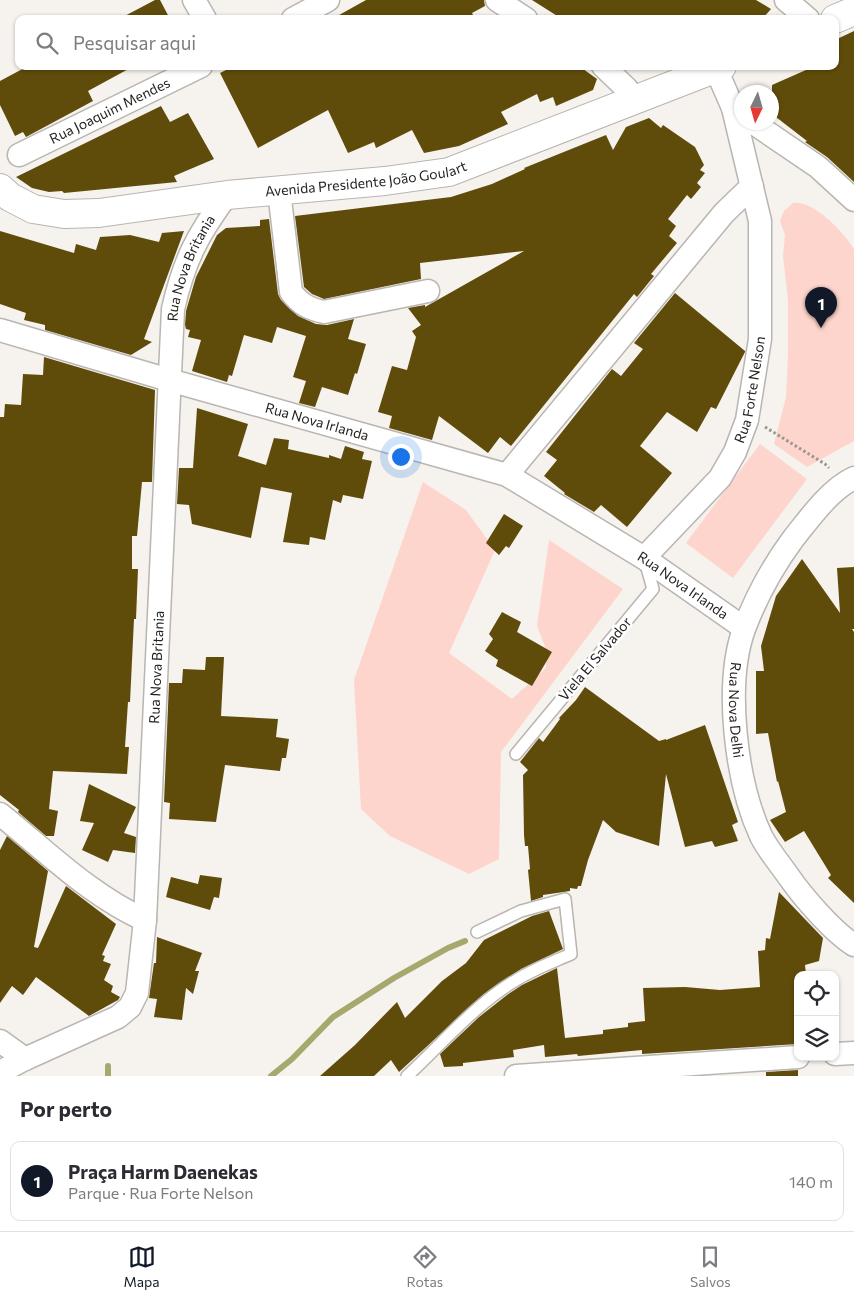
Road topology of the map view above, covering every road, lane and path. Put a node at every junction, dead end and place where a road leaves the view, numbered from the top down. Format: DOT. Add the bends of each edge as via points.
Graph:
graph roads {
  1 [pos="194,0"];
  2 [pos="328,0"];
  3 [pos="497,0"];
  4 [pos="786,0"];
  5 [pos="854,12"];
  6 [pos="203,15"];
  7 [pos="300,15"];
  8 [pos="520,15"];
  9 [pos="803,15"];
  10 [pos="839,18"];
  11 [pos="194,70"];
  12 [pos="607,70"];
  13 [pos="711,70"];
  14 [pos="720,70"];
  15 [pos="635,99"];
  16 [pos="734,104"];
  17 [pos="741,130"];
  18 [pos="764,130"];
  19 [pos="19,155"];
  20 [pos="752,186"];
  21 [pos="0,188"];
  22 [pos="279,191"];
  23 [pos="227,195"];
  24 [pos="854,200"];
  25 [pos="428,291"];
  26 [pos="0,330"];
  27 [pos="169,380"];
  28 [pos="747,420"];
  29 [pos="507,475"];
  30 [pos="849,480"];
  31 [pos="644,558"];
  32 [pos="744,628"];
  33 [pos="516,754"];
  34 [pos="0,814"];
  35 [pos="145,920"];
  36 [pos="477,932"];
  37 [pos="854,945"];
  38 [pos="0,1041"];
  39 [pos="854,1053"];
  40 [pos="839,1054"];
  41 [pos="794,1057"];
  42 [pos="25,1059"];
  43 [pos="0,1072"];
  44 [pos="407,1076"];
  45 [pos="516,1076"];
  1 -- 6 [label="street"];
  2 -- 7 [label="street"];
  3 -- 8 [label="street"];
  4 -- 9 [label="street"];
  5 -- 10 [label="street"];
  11 -- 19 [label="street, Rua Joaquim Mendes"];
  12 -- 15 [label="street"];
  13 -- 15 [label="street, Avenida Presidente João Goulart"];
  14 -- 16 [label="street, Rua Forte Nelson"];
  15 -- 22 [label="street, Avenida Presidente João Goulart" via="449,172"];
  17 -- 20 [label="street, Rua Forte Nelson"];
  18 -- 24 [label="street" via="818,167"];
  20 -- 28 [label="street, Rua Forte Nelson" via="760,222 760,339"];
  20 -- 29 [label="street" via="724,213"];
  21 -- 23 [label="street, Avenida Presidente João Goulart" via="34,209 64,214 99,213"];
  22 -- 23 [label="street, Avenida Presidente João Goulart"];
  22 -- 25 [label="street" via="291,292 309,309 324,312"];
  23 -- 27 [label="street, Rua Nova Britania" via="196,241 179,280 172,309"];
  26 -- 27 [label="street, Rua Nova Irlanda"];
  27 -- 29 [label="street, Rua Nova Irlanda"];
  27 -- 35 [label="street, Rua Nova Britania"];
  28 -- 30 [label="path" via="770,429"];
  28 -- 31 [label="street, Rua Forte Nelson" via="735,452 720,478"];
  29 -- 31 [label="street, Rua Nova Irlanda"];
  30 -- 32 [label="street, Rua Nova Delhi" via="810,517 780,557"];
  31 -- 32 [label="street, Rua Nova Irlanda"];
  31 -- 33 [label="lane, Viela El Salvador" via="653,588"];
  32 -- 37 [label="street, Rua Nova Delhi" via="736,667 734,715 737,753 747,801 762,838 796,887"];
  34 -- 35 [label="street" via="79,879 120,908"];
  35 -- 42 [label="street, Rua Nova Britania" via="137,993 130,1007 102,1025"];
  36 -- 44 [label="lane" via="521,912 565,899 571,954 518,978 499,992"];
  38 -- 42 [label="street"];
  39 -- 40 [label="street"];
  41 -- 45 [label="street"];
  42 -- 43 [label="street, Rua Nova Britania"];
}
